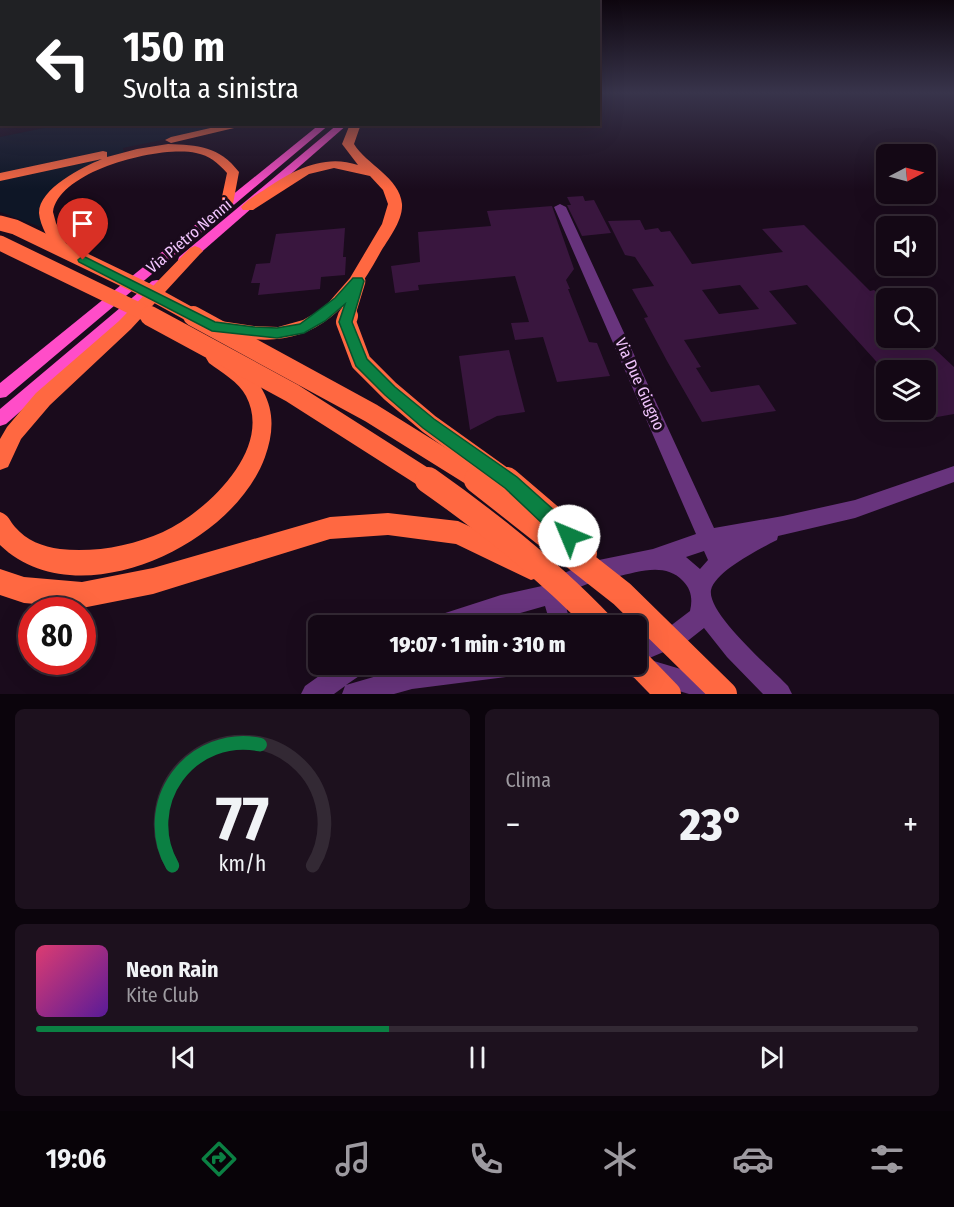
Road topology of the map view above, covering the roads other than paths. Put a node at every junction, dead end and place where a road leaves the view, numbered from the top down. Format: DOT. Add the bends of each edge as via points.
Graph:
graph roads {
  1 [pos="237,126"];
  2 [pos="324,126"];
  3 [pos="342,126"];
  4 [pos="355,126"];
  5 [pos="0,177"];
  6 [pos="384,183"];
  7 [pos="227,206"];
  8 [pos="248,207"];
  9 [pos="560,207"];
  10 [pos="0,223"];
  11 [pos="0,243"];
  12 [pos="62,249"];
  13 [pos="195,251"];
  14 [pos="358,281"];
  15 [pos="212,326"];
  16 [pos="184,333"];
  17 [pos="0,392"];
  18 [pos="0,419"];
  19 [pos="0,460"];
  20 [pos="954,474"];
  21 [pos="0,524"];
  22 [pos="783,526"];
  23 [pos="709,538"];
  24 [pos="652,560"];
  25 [pos="719,562"];
  26 [pos="0,582"];
  27 [pos="551,584"];
  28 [pos="622,594"];
  29 [pos="701,598"];
  30 [pos="473,615"];
  31 [pos="556,615"];
  32 [pos="589,615"];
  33 [pos="647,648"];
  34 [pos="647,670"];
  35 [pos="647,672"];
  36 [pos="341,675"];
  37 [pos="428,675"];
  38 [pos="313,694"];
  39 [pos="354,694"];
  40 [pos="669,694"];
  41 [pos="724,694"];
  42 [pos="729,694"];
  43 [pos="780,694"];
  1 -- 5 [label="highway"];
  2 -- 7 [label="main road, Via Pietro Nenni"];
  3 -- 8 [label="main road, Via Pietro Nenni"];
  4 -- 6 [label="highway" via="348,144 353,154"];
  6 -- 8 [label="highway" via="353,166 324,164 297,173"];
  6 -- 14 [label="highway" via="395,204"];
  7 -- 12 [label="highway" via="233,172 222,157 186,147 134,153 100,164 58,190 47,207 48,220"];
  7 -- 17 [label="main road, Via Pietro Nenni"];
  8 -- 13 [label="main road, Via Pietro Nenni"];
  9 -- 23 [label="street, Via Due Giugno"];
  10 -- 12 [label="highway, bridge"];
  11 -- 16 [label="highway, bridge"];
  12 -- 15 [label="highway, bridge"];
  13 -- 18 [label="main road, Via Pietro Nenni"];
  13 -- 19 [label="highway" via="125,325 43,399 14,433"];
  14 -- 15 [label="highway, bridge" via="327,313 304,328 277,333"];
  14 -- 28 [label="highway, bridge" via="346,322 361,362 429,424 511,483 556,522"];
  15 -- 28 [label="highway, bridge" via="371,413 479,481"];
  16 -- 21 [label="highway, bridge" via="247,383 256,396 263,434 254,460 237,487 209,515 172,540 136,555 106,561 65,562 33,555 5,536"];
  16 -- 27 [label="highway, bridge" via="360,434 458,501"];
  20 -- 22 [label="street" via="855,509"];
  22 -- 23 [label="street"];
  22 -- 25 [label="street"];
  23 -- 24 [label="street"];
  23 -- 25 [label="street, Via Due Giugno"];
  24 -- 27 [label="street"];
  24 -- 29 [label="street" via="666,560 695,577"];
  25 -- 29 [label="street" via="709,573"];
  26 -- 27 [label="highway" via="24,590 82,595 153,581 330,528 388,524 458,533"];
  27 -- 30 [label="street"];
  27 -- 31 [label="street"];
  27 -- 32 [label="highway, bridge"];
  28 -- 41 [label="highway, bridge"];
  29 -- 33 [label="street" via="699,617 691,626"];
  29 -- 43 [label="street" via="735,649"];
  34 -- 42 [label="street"];
  35 -- 40 [label="highway, bridge"];
  36 -- 38 [label="street"];
  37 -- 39 [label="street"];
}
